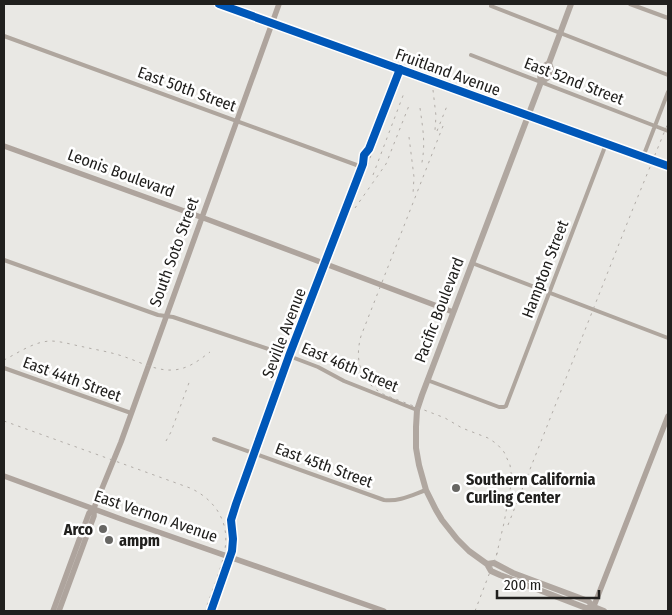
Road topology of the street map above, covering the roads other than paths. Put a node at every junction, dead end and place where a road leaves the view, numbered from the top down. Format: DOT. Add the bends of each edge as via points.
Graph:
graph roads {
  1 [pos="219,4"];
  2 [pos="279,4"];
  3 [pos="571,4"];
  4 [pos="630,4"];
  5 [pos="491,6"];
  6 [pos="668,18"];
  7 [pos="272,23"];
  8 [pos="559,33"];
  9 [pos="4,36"];
  10 [pos="471,55"];
  11 [pos="400,69"];
  12 [pos="668,75"];
  13 [pos="541,82"];
  14 [pos="668,92"];
  15 [pos="528,116"];
  16 [pos="236,120"];
  17 [pos="655,126"];
  18 [pos="668,131"];
  19 [pos="606,144"];
  20 [pos="4,146"];
  21 [pos="643,158"];
  22 [pos="668,166"];
  23 [pos="362,167"];
  24 [pos="202,217"];
  25 [pos="4,260"];
  26 [pos="472,262"];
  27 [pos="325,263"];
  28 [pos="549,292"];
  29 [pos="453,312"];
  30 [pos="166,316"];
  31 [pos="668,338"];
  32 [pos="289,356"];
  33 [pos="4,368"];
  34 [pos="427,380"];
  35 [pos="417,410"];
  36 [pos="131,414"];
  37 [pos="668,416"];
  38 [pos="666,427"];
  39 [pos="214,439"];
  40 [pos="254,454"];
  41 [pos="4,476"];
  42 [pos="426,490"];
  43 [pos="94,508"];
  44 [pos="230,557"];
  45 [pos="67,582"];
  46 [pos="593,609"];
  47 [pos="53,611"];
  48 [pos="59,611"];
  49 [pos="211,611"];
  50 [pos="384,611"];
  51 [pos="604,611"];
  1 -- 7 [label="main road, Fruitland Avenue"];
  2 -- 7 [label="main road, South Soto Street"];
  3 -- 8 [label="main road, Pacific Boulevard"];
  4 -- 6 [label="street"];
  5 -- 8 [label="street"];
  7 -- 11 [label="main road, Fruitland Avenue"];
  7 -- 16 [label="main road, South Soto Street"];
  8 -- 12 [label="street"];
  8 -- 13 [label="main road, Pacific Boulevard" via="548,63 543,66"];
  9 -- 16 [label="street, East 50th Street"];
  10 -- 13 [label="street, East 52nd Street"];
  11 -- 15 [label="main road, Fruitland Avenue"];
  11 -- 23 [label="street, Seville Avenue"];
  13 -- 15 [label="main road, Pacific Boulevard"];
  13 -- 17 [label="street, East 52nd Street"];
  14 -- 17 [label="street"];
  15 -- 19 [label="main road, Fruitland Avenue"];
  15 -- 26 [label="main road, Pacific Boulevard"];
  16 -- 23 [label="street, East 50th Street"];
  16 -- 24 [label="main road, South Soto Street"];
  17 -- 18 [label="street, East 52nd Street"];
  17 -- 21 [label="street"];
  19 -- 21 [label="main road, Fruitland Avenue"];
  19 -- 28 [label="street, Hampton Street"];
  20 -- 24 [label="main road, Leonis Boulevard"];
  21 -- 22 [label="main road, Fruitland Avenue"];
  23 -- 27 [label="street, Seville Avenue"];
  24 -- 27 [label="main road, Leonis Boulevard"];
  24 -- 30 [label="main road, South Soto Street"];
  25 -- 30 [label="street, East 46th Street"];
  26 -- 28 [label="street"];
  26 -- 29 [label="main road, Pacific Boulevard"];
  27 -- 29 [label="main road, Leonis Boulevard"];
  27 -- 32 [label="main road, Seville Avenue"];
  28 -- 31 [label="street"];
  28 -- 34 [label="street, Hampton Street" via="504,407 499,408"];
  29 -- 34 [label="main road, Pacific Boulevard"];
  30 -- 32 [label="street, East 46th Street"];
  30 -- 36 [label="main road, South Soto Street"];
  32 -- 35 [label="street, East 46th Street"];
  32 -- 40 [label="main road, Seville Avenue"];
  33 -- 36 [label="street, East 44th Street"];
  34 -- 35 [label="main road, Pacific Boulevard"];
  35 -- 42 [label="main road, Pacific Boulevard" via="416,448"];
  36 -- 43 [label="main road, South Soto Street"];
  37 -- 38 [label="main road"];
  38 -- 46 [label="main road"];
  39 -- 40 [label="street, East 45th Street"];
  40 -- 42 [label="street, East 45th Street" via="384,500 399,500"];
  40 -- 44 [label="main road, Seville Avenue" via="232,518"];
  41 -- 43 [label="main road, East Vernon Avenue"];
  42 -- 46 [label="main road, Pacific Boulevard" via="449,530 491,571"];
  43 -- 44 [label="main road, East Vernon Avenue"];
  43 -- 45 [label="main road, South Soto Street" via="94,516"];
  44 -- 49 [label="main road, Seville Avenue"];
  44 -- 50 [label="main road, East Vernon Avenue"];
  45 -- 47 [label="main road, South Soto Street"];
  45 -- 48 [label="main road, South Soto Street"];
  46 -- 51 [label="main road"];
}
